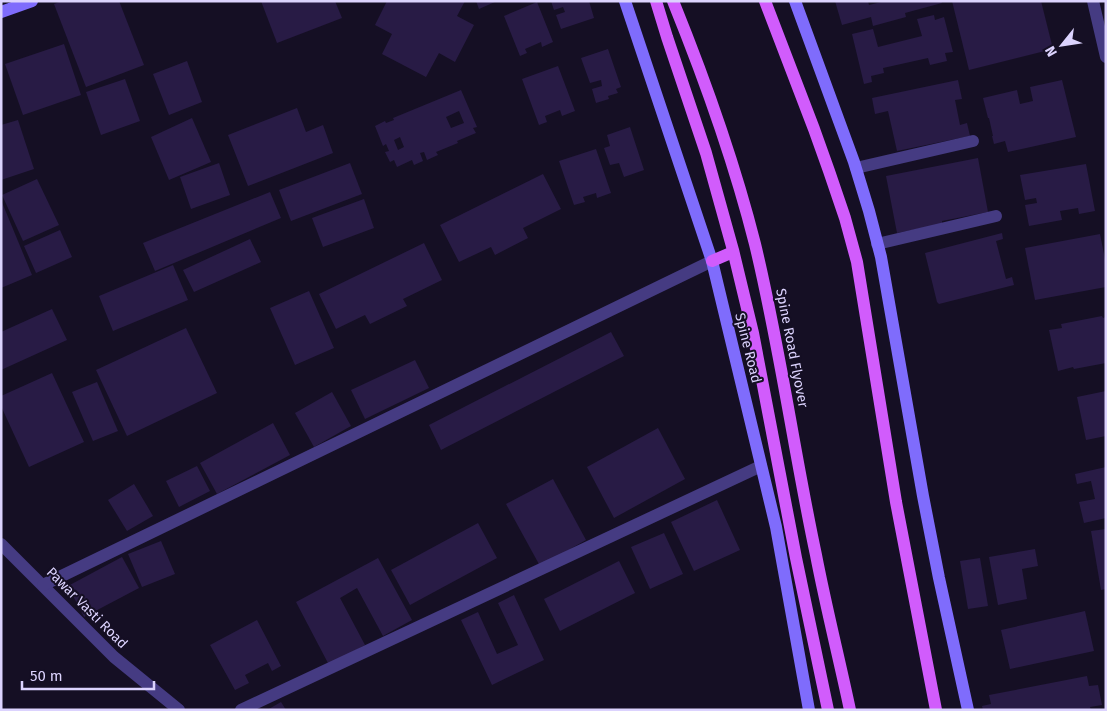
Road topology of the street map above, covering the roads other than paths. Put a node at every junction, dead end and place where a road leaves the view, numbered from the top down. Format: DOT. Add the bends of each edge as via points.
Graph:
graph roads {
  1 [pos="32,1"];
  2 [pos="625,1"];
  3 [pos="656,1"];
  4 [pos="673,1"];
  5 [pos="765,1"];
  6 [pos="795,1"];
  7 [pos="1093,1"];
  8 [pos="1,12"];
  9 [pos="1106,57"];
  10 [pos="973,141"];
  11 [pos="856,168"];
  12 [pos="996,216"];
  13 [pos="878,244"];
  14 [pos="733,252"];
  15 [pos="712,261"];
  16 [pos="761,466"];
  17 [pos="1,544"];
  18 [pos="42,585"];
  19 [pos="178,710"];
  20 [pos="241,710"];
  21 [pos="809,710"];
  22 [pos="828,710"];
  23 [pos="850,710"];
  24 [pos="936,710"];
  25 [pos="968,710"];
  1 -- 8 [label="street"];
  2 -- 15 [label="street, Spine Road"];
  3 -- 14 [label="main road, Spine Road" via="706,153"];
  4 -- 23 [label="main road, Spine Road Flyover" via="726,145 754,244"];
  5 -- 24 [label="main road" via="829,171 857,262 896,502"];
  6 -- 11 [label="street"];
  7 -- 9 [label="street"];
  10 -- 11 [label="street"];
  11 -- 13 [label="street"];
  12 -- 13 [label="street"];
  13 -- 25 [label="street" via="923,496"];
  14 -- 15 [label="main road"];
  14 -- 22 [label="main road, Spine Road" via="753,333"];
  15 -- 16 [label="street, Spine Road"];
  15 -- 18 [label="street"];
  16 -- 20 [label="street"];
  16 -- 21 [label="street, Spine Road" via="776,527"];
  17 -- 18 [label="street, Pawar Vasti Road"];
  18 -- 19 [label="street, Pawar Vasti Road" via="114,657"];
}
